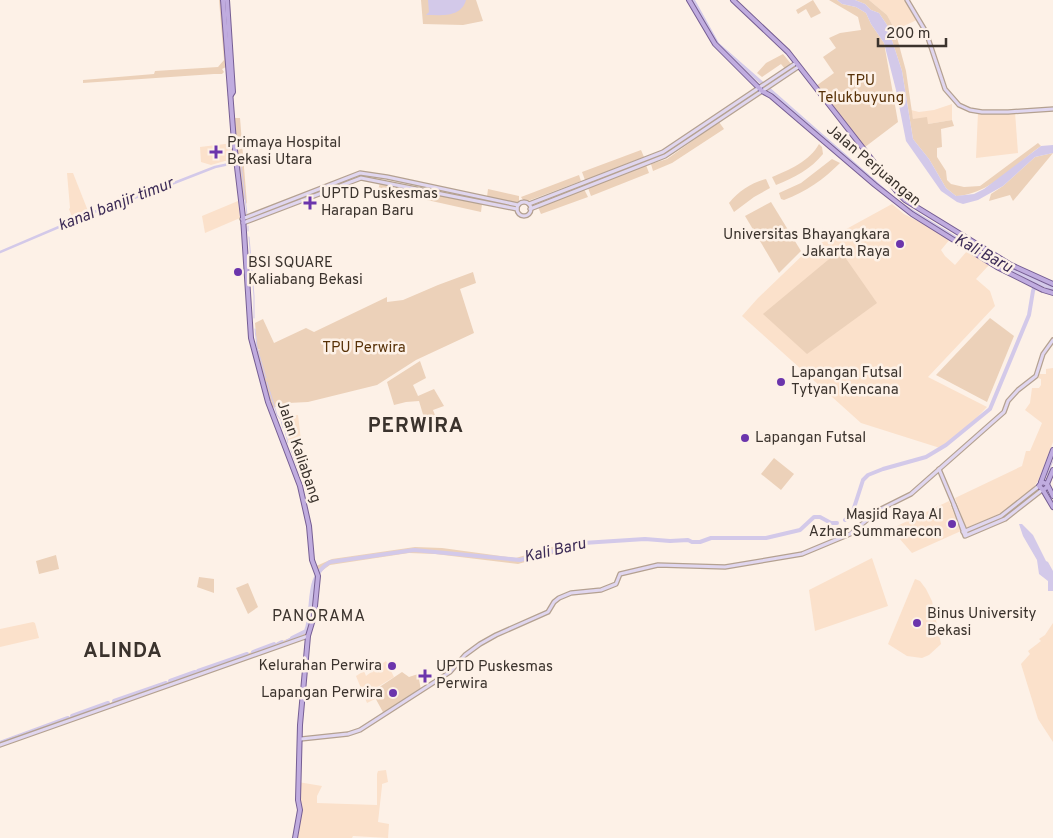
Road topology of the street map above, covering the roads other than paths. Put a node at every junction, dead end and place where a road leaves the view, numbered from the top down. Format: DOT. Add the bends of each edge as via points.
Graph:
graph roads {
  1 [pos="225,0"];
  2 [pos="689,0"];
  3 [pos="733,0"];
  4 [pos="907,0"];
  5 [pos="797,65"];
  6 [pos="762,89"];
  7 [pos="750,97"];
  8 [pos="732,106"];
  9 [pos="735,110"];
  10 [pos="1053,110"];
  11 [pos="713,122"];
  12 [pos="530,206"];
  13 [pos="518,207"];
  14 [pos="913,211"];
  15 [pos="245,220"];
  16 [pos="942,222"];
  17 [pos="937,229"];
  18 [pos="981,248"];
  19 [pos="978,254"];
  20 [pos="1034,282"];
  21 [pos="1053,284"];
  22 [pos="1053,293"];
  23 [pos="1053,340"];
  24 [pos="1053,450"];
  25 [pos="939,469"];
  26 [pos="1053,470"];
  27 [pos="1043,476"];
  28 [pos="1049,479"];
  29 [pos="1047,486"];
  30 [pos="1041,487"];
  31 [pos="1053,496"];
  32 [pos="1053,507"];
  33 [pos="308,636"];
  34 [pos="301,739"];
  35 [pos="0,745"];
  36 [pos="295,838"];
  1 -- 15 [label="main road, Jalan Kaliabang" via="237,162"];
  2 -- 6 [label="main road, Jalan Perjuangan" via="715,44"];
  3 -- 5 [label="main road, Jalan Perjuangan" via="785,49"];
  4 -- 10 [label="street" via="926,32 945,89 959,105 987,112"];
  5 -- 6 [label="street"];
  5 -- 14 [label="main road, Jalan Perjuangan"];
  6 -- 7 [label="street"];
  6 -- 14 [label="main road, Jalan Perjuangan" via="875,185"];
  7 -- 8 [label="street"];
  7 -- 9 [label="street"];
  8 -- 9 [label="street"];
  8 -- 11 [label="street"];
  9 -- 11 [label="street"];
  11 -- 12 [label="street" via="663,152"];
  12 -- 13 [label="street" via="524,202"];
  12 -- 13 [label="street" via="525,215 519,213"];
  13 -- 15 [label="street" via="361,176"];
  14 -- 16 [label="main road, Jalan Perjuangan"];
  14 -- 17 [label="main road, Jalan Perjuangan"];
  15 -- 33 [label="main road, Jalan Kaliabang" via="251,338 268,402 300,483 318,576 314,616"];
  16 -- 17 [label="main road"];
  16 -- 18 [label="main road, Jalan Perjuangan"];
  17 -- 19 [label="main road, Jalan Perjuangan"];
  18 -- 19 [label="main road"];
  18 -- 20 [label="main road, Jalan Perjuangan"];
  19 -- 20 [label="main road, Jalan Perjuangan" via="997,268"];
  20 -- 21 [label="main road, Jalan Perjuangan"];
  20 -- 22 [label="main road, Jalan Perjuangan"];
  23 -- 25 [label="street" via="1042,355 1034,378 1012,396 1004,413"];
  24 -- 27 [label="main road"];
  25 -- 30 [label="street" via="965,534 1005,519"];
  25 -- 34 [label="street" via="911,494 879,510 851,533 799,556 725,567 658,565 620,574 616,584 601,590 565,595 546,614 480,644 450,672 360,730"];
  26 -- 28 [label="main road"];
  27 -- 28 [label="main road"];
  27 -- 30 [label="main road"];
  28 -- 29 [label="main road"];
  29 -- 30 [label="main road"];
  29 -- 30 [label="main road" via="1045,482"];
  29 -- 31 [label="main road"];
  30 -- 32 [label="main road"];
  33 -- 34 [label="main road, Jalan Kaliabang"];
  33 -- 35 [label="street"];
  34 -- 36 [label="main road, Jalan Kaliabang" via="300,810"];
}
